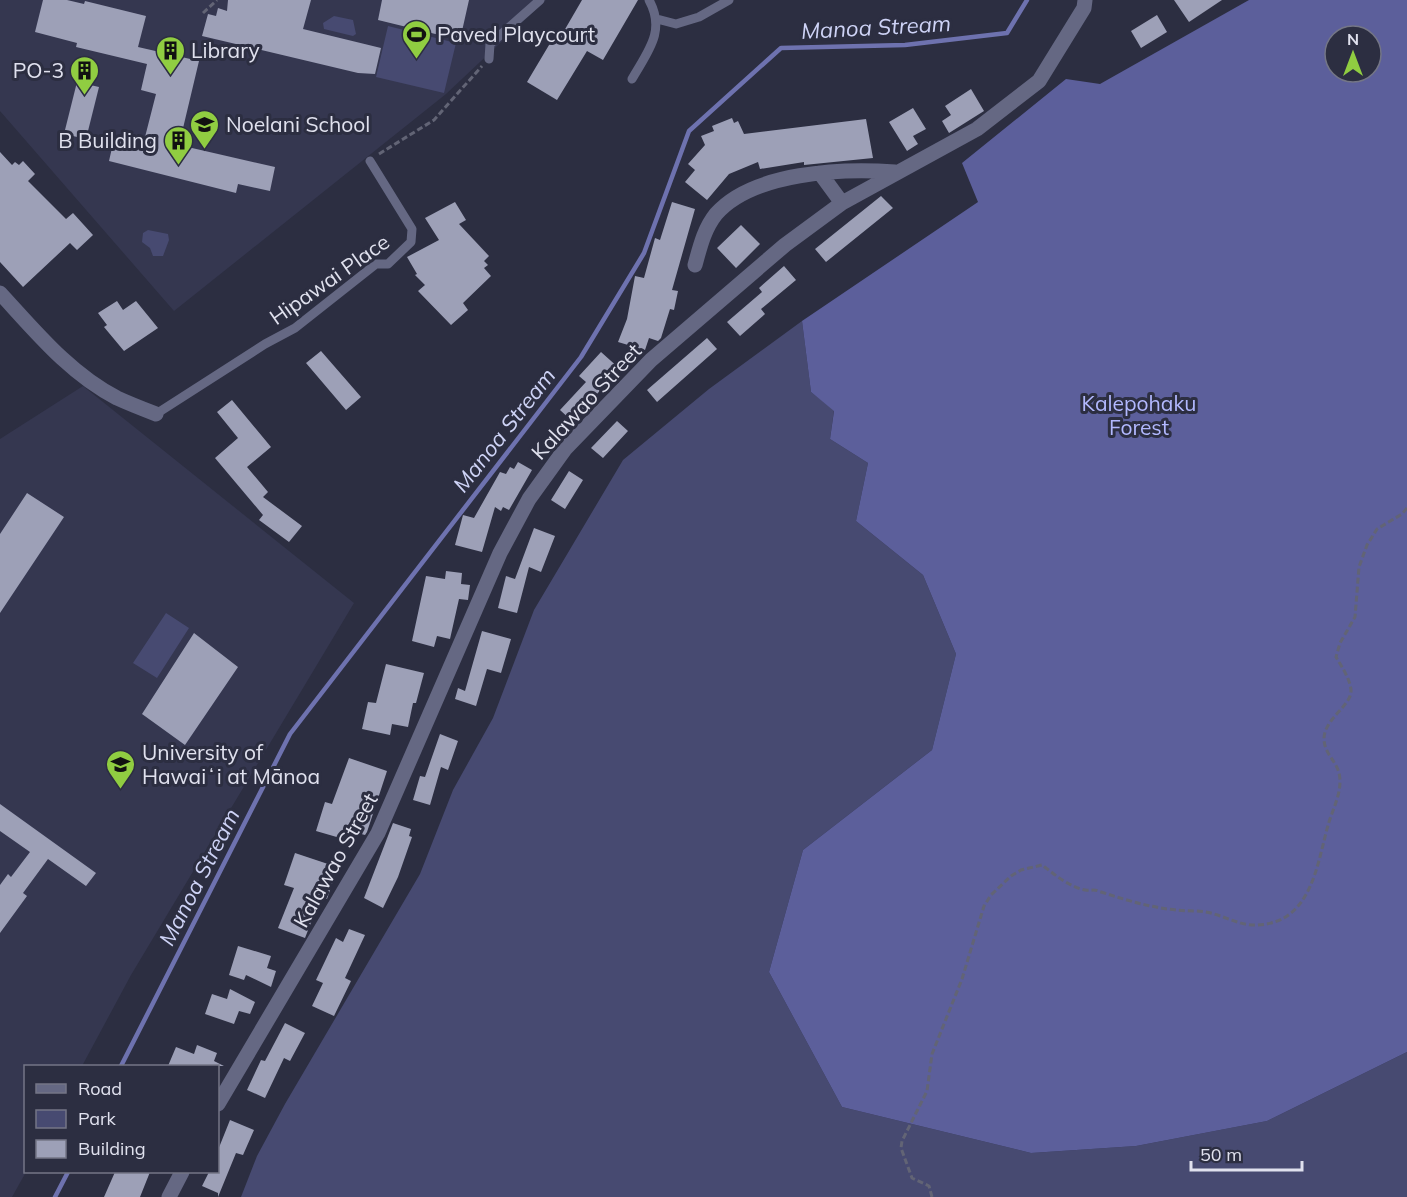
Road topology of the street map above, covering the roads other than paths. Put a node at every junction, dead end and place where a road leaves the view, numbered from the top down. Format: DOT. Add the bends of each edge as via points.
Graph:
graph roads {
  1 [pos="540,0"];
  2 [pos="649,0"];
  3 [pos="729,0"];
  4 [pos="1085,0"];
  5 [pos="657,19"];
  6 [pos="489,59"];
  7 [pos="632,79"];
  8 [pos="370,161"];
  9 [pos="895,171"];
  10 [pos="819,172"];
  11 [pos="842,203"];
  12 [pos="695,265"];
  13 [pos="0,293"];
  14 [pos="156,414"];
  15 [pos="219,1102"];
  16 [pos="181,1173"];
  17 [pos="169,1197"];
  1 -- 6 [label="lane" via="490,44"];
  2 -- 5 [label="lane"];
  3 -- 5 [label="lane" via="699,17 676,24"];
  4 -- 9 [label="street, Kalawao Street" via="1084,8 1039,81 977,129"];
  5 -- 7 [label="lane" via="655,38"];
  8 -- 14 [label="lane, Hipawai Place" via="412,229 411,242 388,264 376,264 295,328"];
  9 -- 10 [label="street"];
  9 -- 11 [label="street, Kalawao Street"];
  10 -- 11 [label="street"];
  10 -- 12 [label="street" via="750,189 730,200 704,232"];
  11 -- 15 [label="street, Kalawao Street" via="784,245 651,360 565,449 529,499 500,553 378,833"];
  13 -- 14 [label="street" via="48,345 94,384"];
  16 -- 17 [label="street"];
}
